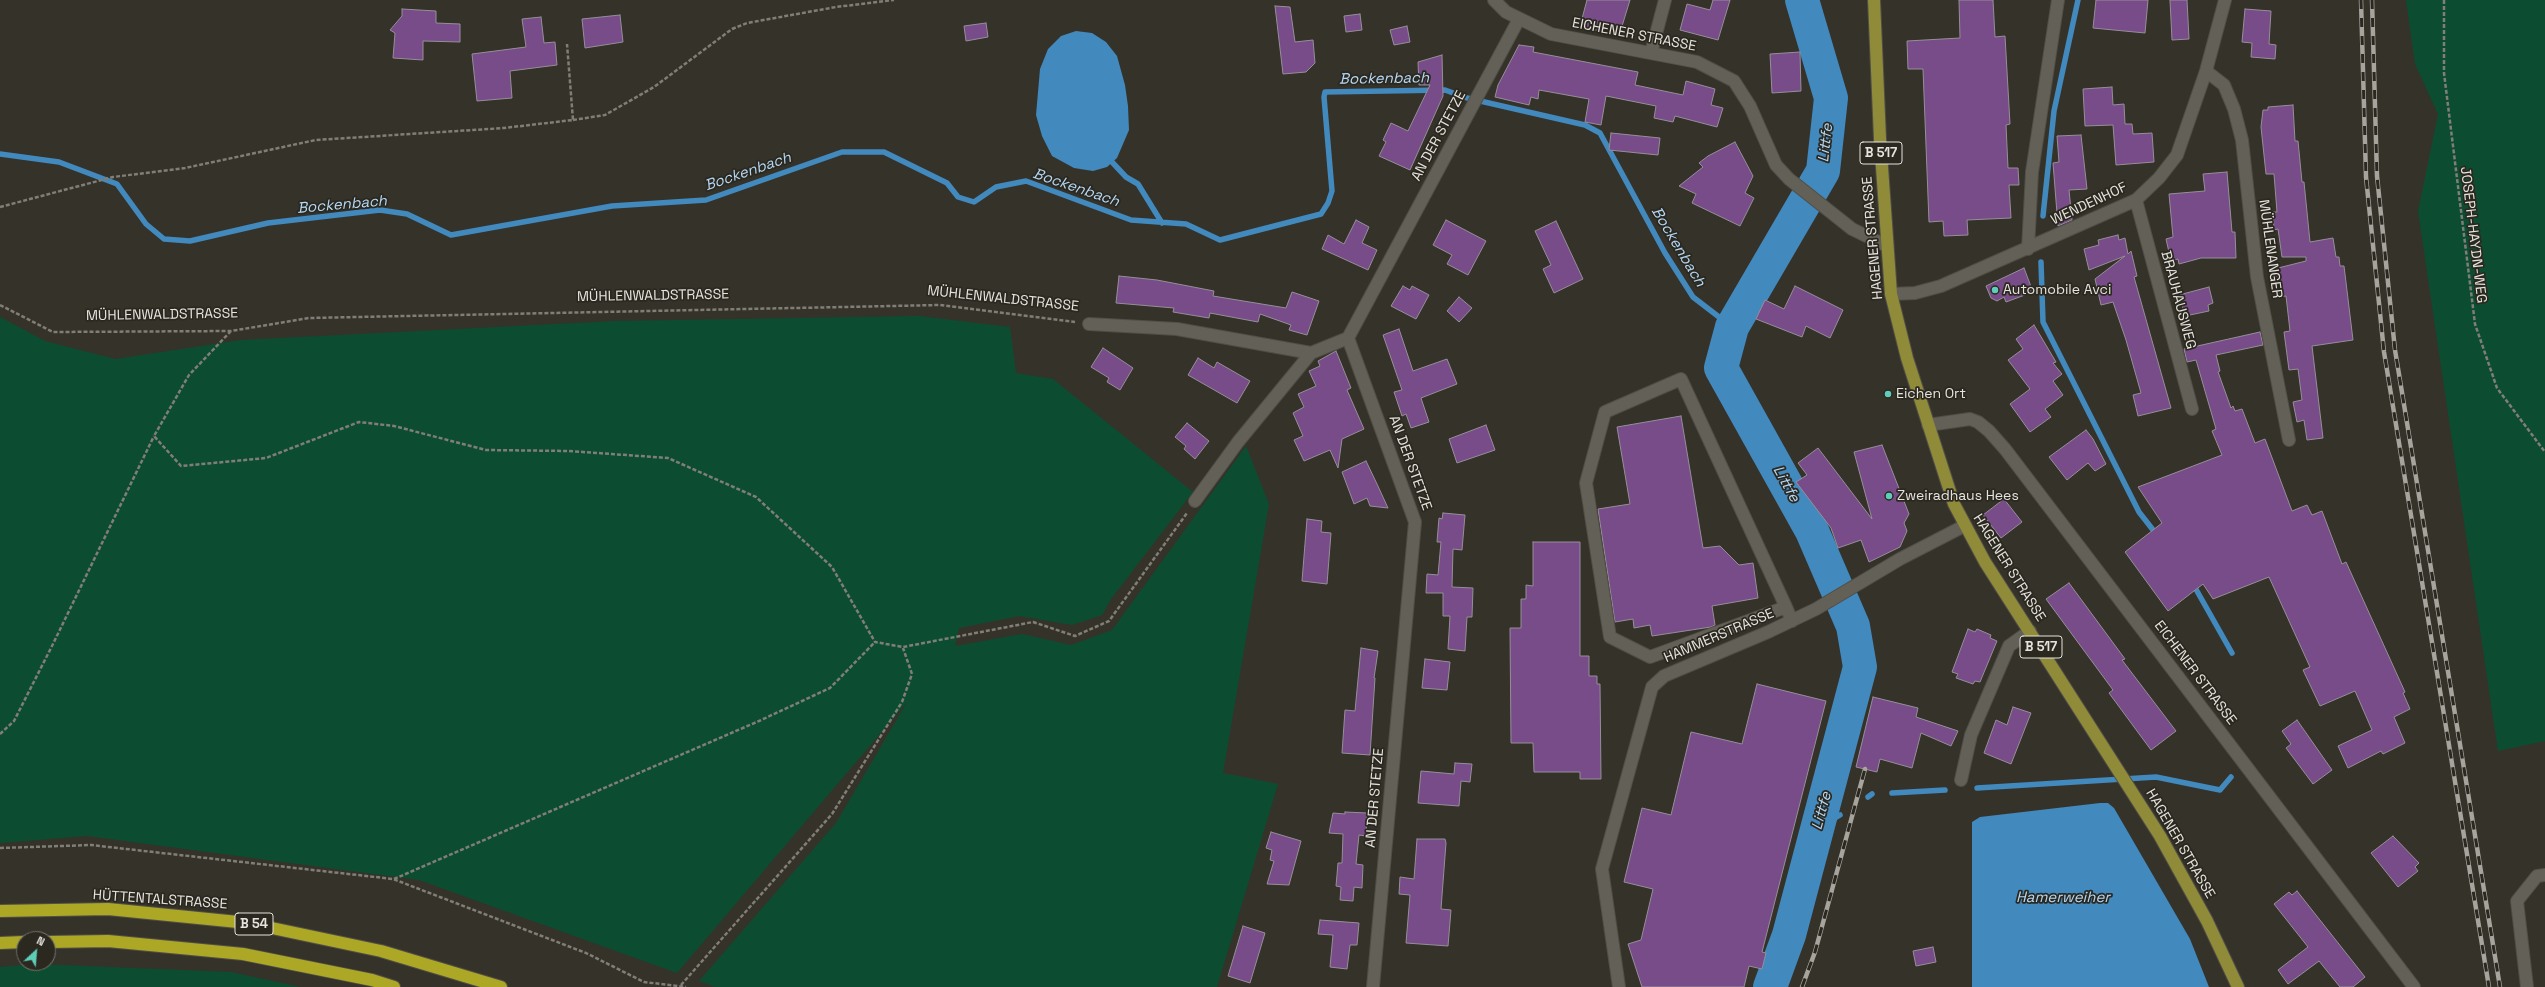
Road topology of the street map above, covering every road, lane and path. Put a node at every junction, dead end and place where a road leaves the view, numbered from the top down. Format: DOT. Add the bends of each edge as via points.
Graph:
graph roads {
  1 [pos="894,0"];
  2 [pos="1494,0"];
  3 [pos="1665,0"];
  4 [pos="1874,0"];
  5 [pos="2058,0"];
  6 [pos="2225,0"];
  7 [pos="2444,0"];
  8 [pos="1519,19"];
  9 [pos="567,44"];
  10 [pos="1651,53"];
  11 [pos="2206,71"];
  12 [pos="573,120"];
  13 [pos="2136,200"];
  14 [pos="0,207"];
  15 [pos="1887,246"];
  16 [pos="2028,249"];
  17 [pos="1891,294"];
  18 [pos="0,305"];
  19 [pos="1089,324"];
  20 [pos="231,332"];
  21 [pos="1348,338"];
  22 [pos="1311,353"];
  23 [pos="2192,409"];
  24 [pos="1928,425"];
  25 [pos="154,436"];
  26 [pos="2289,440"];
  27 [pos="2545,452"];
  28 [pos="1195,501"];
  29 [pos="1964,526"];
  30 [pos="1786,607"];
  31 [pos="1792,621"];
  32 [pos="2030,631"];
  33 [pos="875,642"];
  34 [pos="903,647"];
  35 [pos="0,734"];
  36 [pos="1961,780"];
  37 [pos="0,848"];
  38 [pos="2545,875"];
  39 [pos="393,879"];
  40 [pos="0,911"];
  41 [pos="16,942"];
  42 [pos="56,942"];
  43 [pos="0,943"];
  44 [pos="681,985"];
  45 [pos="394,987"];
  46 [pos="501,987"];
  47 [pos="686,987"];
  48 [pos="1373,987"];
  49 [pos="1619,987"];
  50 [pos="2238,987"];
  51 [pos="2414,987"];
  52 [pos="2527,987"];
  1 -- 12 [label="path" via="836,7 747,23 732,29 654,87 606,115"];
  2 -- 8 [label="street, EICHENER STRASSE" via="1506,12"];
  3 -- 10 [label="street"];
  4 -- 15 [label="main road, HAGENER STRASSE / B 517"];
  5 -- 16 [label="street" via="2032,172"];
  6 -- 11 [label="street, WENDENHOF"];
  7 -- 27 [label="path, JOSEPH-HAYDN-WEG" via="2444,73 2475,324 2497,388"];
  8 -- 10 [label="street, EICHENER STRASSE" via="1551,34"];
  8 -- 21 [label="street, AN DER STETZE"];
  9 -- 12 [label="path"];
  10 -- 15 [label="street, EICHENER STRASSE" via="1697,62 1734,81 1750,106 1776,165 1789,179 1852,229"];
  11 -- 13 [label="street, WENDENHOF" via="2177,155 2159,178"];
  11 -- 26 [label="street, MÜHLENANGER" via="2224,85 2234,109 2242,140 2257,277"];
  12 -- 14 [label="path" via="504,128 316,140 185,168 113,177"];
  13 -- 16 [label="street, WENDENHOF"];
  13 -- 23 [label="street, BRAUHAUSWEG"];
  15 -- 17 [label="main road, HAGENER STRASSE / B 517"];
  16 -- 17 [label="street, WENDENHOF" via="1941,286 1915,293"];
  17 -- 24 [label="main road, HAGENER STRASSE / B 517"];
  18 -- 20 [label="path, MÜHLENWALDSTRASSE" via="53,332"];
  19 -- 20 [label="path, MÜHLENWALDSTRASSE" via="940,305 309,318"];
  19 -- 22 [label="street, MÜHLENWALDSTRASSE" via="1177,329"];
  20 -- 25 [label="path" via="189,375"];
  21 -- 22 [label="street"];
  21 -- 48 [label="street, AN DER STETZE" via="1415,522"];
  22 -- 28 [label="street" via="1238,442"];
  24 -- 29 [label="main road, HAGENER STRASSE / B 517" via="1942,472"];
  24 -- 51 [label="street, EICHENER STRASSE" via="1956,420 1974,421 1989,431 2005,449"];
  25 -- 33 [label="path" via="181,466 266,458 359,422 394,426 486,450 569,450 668,458 756,497 832,567"];
  25 -- 35 [label="path" via="14,721"];
  28 -- 34 [label="path" via="1109,621 1074,636 1033,622"];
  29 -- 31 [label="street, HAMMERSTRASSE" via="1900,559"];
  29 -- 32 [label="main road, HAGENER STRASSE / B 517"];
  30 -- 30 [label="street" via="1650,658 1610,637 1586,483 1605,412 1682,379"];
  30 -- 31 [label="street"];
  31 -- 49 [label="street, HAMMERSTRASSE" via="1664,676 1652,686 1602,869"];
  32 -- 36 [label="street" via="2009,646 1971,735"];
  32 -- 50 [label="main road, HAGENER STRASSE / B 517" via="2118,768 2193,895"];
  33 -- 34 [label="path"];
  33 -- 39 [label="path" via="830,688"];
  34 -- 44 [label="path" via="912,674 902,702 832,814"];
  37 -- 39 [label="path" via="91,845"];
  38 -- 52 [label="street" via="2536,876 2517,901"];
  39 -- 44 [label="path" via="586,953 644,982"];
  40 -- 46 [label="highway, HÜTTENTALSTRASSE / B 54" via="108,909 248,923 381,951"];
  41 -- 43 [label="highway"];
  42 -- 45 [label="highway, B 54" via="108,941 243,954 372,980"];
  44 -- 47 [label="path"];
}
